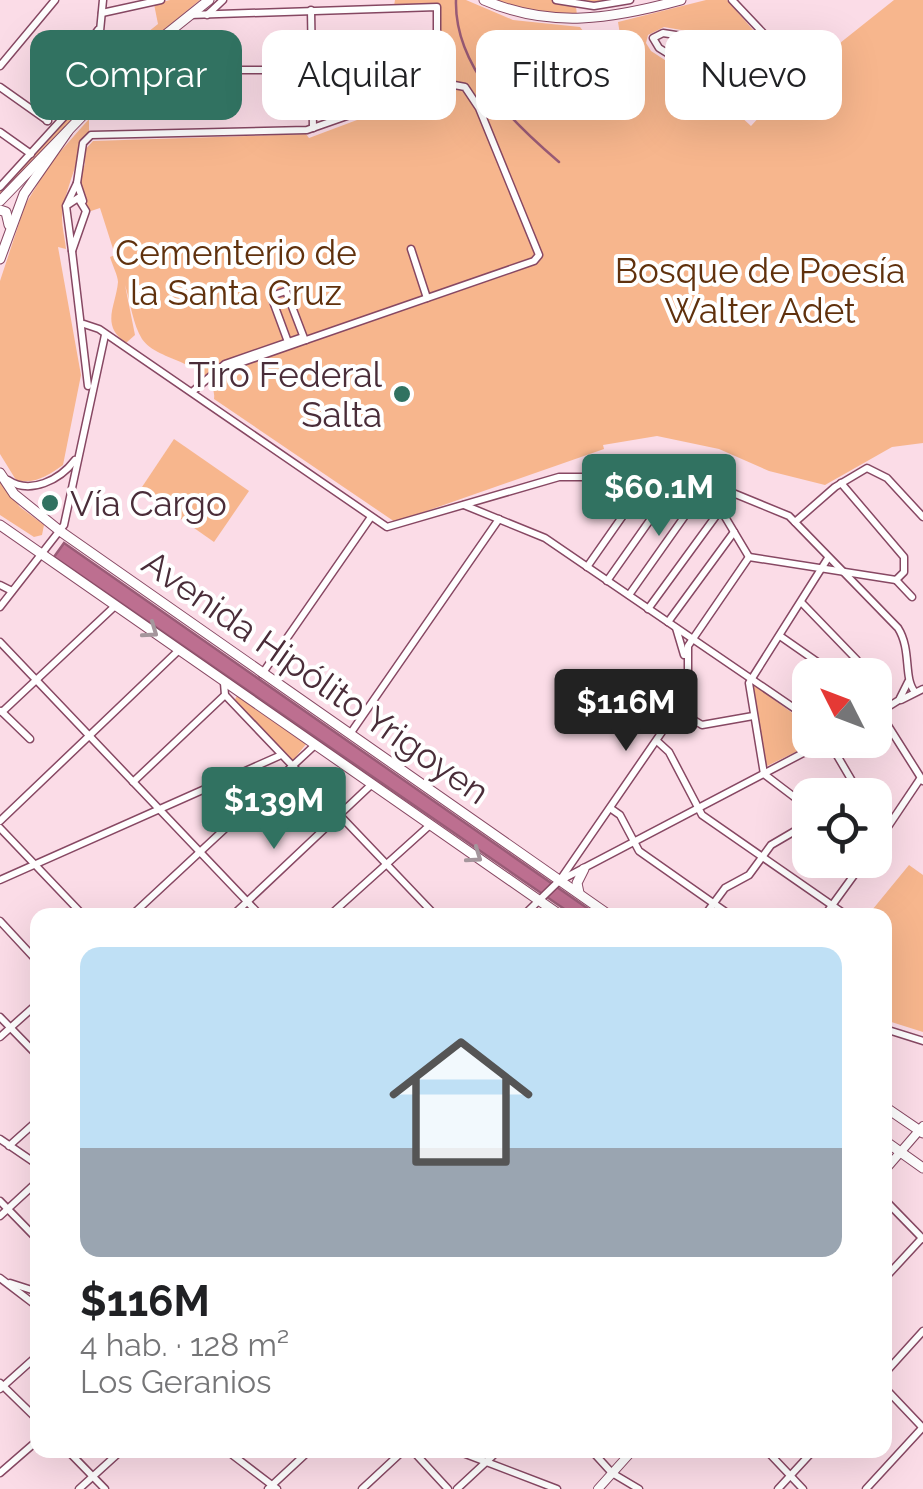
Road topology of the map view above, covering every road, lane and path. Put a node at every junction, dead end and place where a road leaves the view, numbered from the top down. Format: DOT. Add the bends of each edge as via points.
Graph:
graph roads {
  1 [pos="56,0"];
  2 [pos="103,0"];
  3 [pos="161,0"];
  4 [pos="208,0"];
  5 [pos="223,0"];
  6 [pos="484,0"];
  7 [pos="556,0"];
  8 [pos="630,0"];
  9 [pos="681,0"];
  10 [pos="732,0"];
  11 [pos="312,10"];
  12 [pos="102,13"];
  13 [pos="188,15"];
  14 [pos="207,16"];
  15 [pos="100,27"];
  16 [pos="98,30"];
  17 [pos="171,30"];
  18 [pos="312,30"];
  19 [pos="436,30"];
  20 [pos="760,30"];
  21 [pos="665,32"];
  22 [pos="665,52"];
  23 [pos="0,66"];
  24 [pos="712,81"];
  25 [pos="456,85"];
  26 [pos="0,87"];
  27 [pos="30,108"];
  28 [pos="47,120"];
  29 [pos="78,120"];
  30 [pos="313,120"];
  31 [pos="336,120"];
  32 [pos="55,127"];
  33 [pos="70,128"];
  34 [pos="313,128"];
  35 [pos="0,132"];
  36 [pos="31,154"];
  37 [pos="77,183"];
  38 [pos="0,187"];
  39 [pos="0,200"];
  40 [pos="82,200"];
  41 [pos="66,206"];
  42 [pos="0,210"];
  43 [pos="10,227"];
  44 [pos="411,249"];
  45 [pos="72,251"];
  46 [pos="0,259"];
  47 [pos="427,298"];
  48 [pos="84,324"];
  49 [pos="105,334"];
  50 [pos="305,339"];
  51 [pos="288,342"];
  52 [pos="217,371"];
  53 [pos="89,392"];
  54 [pos="192,392"];
  55 [pos="76,459"];
  56 [pos="0,472"];
  57 [pos="645,474"];
  58 [pos="681,476"];
  59 [pos="706,484"];
  60 [pos="841,484"];
  61 [pos="463,505"];
  62 [pos="720,509"];
  63 [pos="371,517"];
  64 [pos="923,517"];
  65 [pos="500,519"];
  66 [pos="796,522"];
  67 [pos="0,525"];
  68 [pos="60,532"];
  69 [pos="734,532"];
  70 [pos="42,555"];
  71 [pos="749,557"];
  72 [pos="828,558"];
  73 [pos="587,567"];
  74 [pos="822,570"];
  75 [pos="845,576"];
  76 [pos="866,578"];
  77 [pos="896,580"];
  78 [pos="607,581"];
  79 [pos="0,585"];
  80 [pos="12,591"];
  81 [pos="860,591"];
  82 [pos="628,595"];
  83 [pos="912,598"];
  84 [pos="802,603"];
  85 [pos="0,606"];
  86 [pos="115,606"];
  87 [pos="648,609"];
  88 [pos="672,625"];
  89 [pos="780,636"];
  90 [pos="692,638"];
  91 [pos="0,642"];
  92 [pos="179,650"];
  93 [pos="684,658"];
  94 [pos="812,658"];
  95 [pos="855,658"];
  96 [pos="262,674"];
  97 [pos="751,678"];
  98 [pos="36,680"];
  99 [pos="908,680"];
  100 [pos="224,681"];
  101 [pos="919,691"];
  102 [pos="225,694"];
  103 [pos="895,703"];
  104 [pos="892,704"];
  105 [pos="792,707"];
  106 [pos="677,710"];
  107 [pos="1,711"];
  108 [pos="753,716"];
  109 [pos="892,734"];
  110 [pos="349,735"];
  111 [pos="89,736"];
  112 [pos="30,739"];
  113 [pos="656,742"];
  114 [pos="315,745"];
  115 [pos="279,756"];
  116 [pos="794,758"];
  117 [pos="290,768"];
  118 [pos="764,774"];
  119 [pos="922,780"];
  120 [pos="133,782"];
  121 [pos="372,784"];
  122 [pos="792,797"];
  123 [pos="610,808"];
  124 [pos="698,809"];
  125 [pos="160,810"];
  126 [pos="340,816"];
  127 [pos="892,822"];
  128 [pos="0,824"];
  129 [pos="430,825"];
  130 [pos="792,833"];
  131 [pos="634,844"];
  132 [pos="200,852"];
  133 [pos="763,858"];
  134 [pos="35,864"];
  135 [pos="387,865"];
  136 [pos="584,869"];
  137 [pos="852,878"];
  138 [pos="0,880"];
  139 [pos="560,880"];
  140 [pos="578,893"];
  141 [pos="540,901"];
  142 [pos="248,902"];
  143 [pos="714,903"];
  144 [pos="832,906"];
  145 [pos="76,908"];
  146 [pos="140,908"];
  147 [pos="242,908"];
  148 [pos="254,908"];
  149 [pos="338,908"];
  150 [pos="428,908"];
  151 [pos="532,908"];
  152 [pos="550,908"];
  153 [pos="599,908"];
  154 [pos="710,908"];
  155 [pos="721,908"];
  156 [pos="835,908"];
  157 [pos="0,921"];
  158 [pos="30,953"];
  159 [pos="30,1010"];
  160 [pos="0,1016"];
  161 [pos="10,1028"];
  162 [pos="892,1031"];
  163 [pos="0,1037"];
  164 [pos="923,1041"];
  165 [pos="30,1048"];
  166 [pos="892,1111"];
  167 [pos="30,1127"];
  168 [pos="922,1130"];
  169 [pos="0,1139"];
  170 [pos="9,1146"];
  171 [pos="892,1146"];
  172 [pos="901,1152"];
  173 [pos="30,1160"];
  174 [pos="892,1162"];
  175 [pos="923,1168"];
  176 [pos="30,1188"];
  177 [pos="0,1201"];
  178 [pos="892,1207"];
  179 [pos="7,1209"];
  180 [pos="0,1216"];
  181 [pos="30,1232"];
  182 [pos="923,1238"];
  183 [pos="892,1271"];
  184 [pos="1,1280"];
  185 [pos="30,1289"];
  186 [pos="30,1301"];
  187 [pos="923,1332"];
  188 [pos="30,1362"];
  189 [pos="892,1365"];
  190 [pos="1,1386"];
  191 [pos="892,1395"];
  192 [pos="30,1413"];
  193 [pos="923,1427"];
  194 [pos="30,1447"];
  195 [pos="74,1458"];
  196 [pos="113,1458"];
  197 [pos="237,1458"];
  198 [pos="302,1458"];
  199 [pos="395,1458"];
  200 [pos="419,1458"];
  201 [pos="476,1458"];
  202 [pos="490,1458"];
  203 [pos="598,1458"];
  204 [pos="626,1458"];
  205 [pos="773,1458"];
  206 [pos="807,1458"];
  207 [pos="240,1460"];
  208 [pos="486,1462"];
  209 [pos="0,1473"];
  210 [pos="612,1473"];
  211 [pos="790,1476"];
  212 [pos="93,1477"];
  213 [pos="272,1488"];
  214 [pos="80,1489"];
  215 [pos="104,1489"];
  216 [pos="362,1489"];
  217 [pos="448,1489"];
  218 [pos="457,1489"];
  219 [pos="557,1489"];
  220 [pos="598,1489"];
  221 [pos="639,1489"];
  222 [pos="778,1489"];
  223 [pos="803,1489"];
  224 [pos="866,1489"];
  1 -- 23 [label="street"];
  2 -- 12 [label="street"];
  3 -- 12 [label="street"];
  4 -- 13 [label="highway"];
  5 -- 14 [label="street"];
  6 -- 9 [label="highway" via="529,16 570,20"];
  7 -- 8 [label="street" via="594,6"];
  10 -- 20 [label="street"];
  11 -- 14 [label="street"];
  11 -- 18 [label="street"];
  11 -- 19 [label="street" via="437,7"];
  12 -- 15 [label="street"];
  13 -- 14 [label="street"];
  13 -- 17 [label="highway"];
  15 -- 16 [label="street"];
  15 -- 32 [label="street" via="97,78"];
  21 -- 22 [label="street" via="653,38"];
  24 -- 24 [label="street" via="728,70 749,88 748,98 734,103"];
  25 -- 47 [label="street" via="465,86 479,108 540,250 534,261"];
  26 -- 27 [label="street"];
  28 -- 32 [label="street"];
  29 -- 33 [label="highway"];
  30 -- 34 [label="street"];
  31 -- 34 [label="street"];
  32 -- 36 [label="street"];
  33 -- 39 [label="highway"];
  33 -- 43 [label="highway" via="30,183"];
  34 -- 37 [label="street" via="95,134 83,143"];
  35 -- 36 [label="street"];
  36 -- 38 [label="street"];
  37 -- 40 [label="street"];
  37 -- 41 [label="street"];
  40 -- 41 [label="street" via="73,198"];
  40 -- 45 [label="street" via="86,212"];
  41 -- 45 [label="street"];
  42 -- 43 [label="highway"];
  43 -- 46 [label="highway"];
  44 -- 47 [label="street"];
  45 -- 48 [label="street"];
  47 -- 50 [label="street"];
  48 -- 49 [label="street"];
  48 -- 53 [label="street"];
  49 -- 53 [label="street"];
  49 -- 54 [label="street"];
  50 -- 51 [label="street"];
  50 -- 51 [label="street" via="286,291 272,296"];
  50 -- 52 [label="street"];
  51 -- 52 [label="street"];
  52 -- 54 [label="street"];
  53 -- 55 [label="street"];
  54 -- 63 [label="street"];
  55 -- 56 [label="street" via="56,478 28,486 16,486"];
  55 -- 68 [label="street"];
  56 -- 68 [label="highway, Avenida Hipólito Yrigoyen" via="14,494"];
  57 -- 58 [label="street"];
  57 -- 61 [label="street" via="558,477"];
  57 -- 73 [label="street" via="643,487"];
  58 -- 59 [label="street"];
  58 -- 78 [label="street"];
  59 -- 62 [label="street"];
  59 -- 66 [label="street"];
  59 -- 82 [label="street"];
  60 -- 64 [label="street" via="864,468 877,472"];
  60 -- 66 [label="street"];
  60 -- 77 [label="street" via="900,550 906,562"];
  61 -- 63 [label="street" via="396,527"];
  61 -- 65 [label="street"];
  62 -- 69 [label="street"];
  62 -- 87 [label="street"];
  63 -- 96 [label="street"];
  65 -- 73 [label="street"];
  65 -- 110 [label="street"];
  66 -- 72 [label="street"];
  67 -- 70 [label="highway, Avenida Hipólito Yrigoyen"];
  68 -- 70 [label="street"];
  68 -- 96 [label="highway, Avenida Hipólito Yrigoyen"];
  69 -- 71 [label="street"];
  69 -- 88 [label="street"];
  70 -- 80 [label="street"];
  70 -- 86 [label="highway, Avenida Hipólito Yrigoyen"];
  71 -- 74 [label="street"];
  71 -- 90 [label="street"];
  72 -- 74 [label="street"];
  72 -- 75 [label="street"];
  73 -- 78 [label="street"];
  74 -- 75 [label="street"];
  74 -- 84 [label="street"];
  75 -- 76 [label="street"];
  75 -- 81 [label="street"];
  76 -- 77 [label="street"];
  76 -- 81 [label="street"];
  77 -- 83 [label="street"];
  78 -- 82 [label="street"];
  79 -- 80 [label="street"];
  80 -- 85 [label="street"];
  81 -- 99 [label="street" via="902,634"];
  82 -- 87 [label="street"];
  84 -- 89 [label="street"];
  84 -- 95 [label="street"];
  86 -- 92 [label="highway, Avenida Hipólito Yrigoyen, one-way"];
  86 -- 98 [label="street"];
  87 -- 88 [label="street"];
  88 -- 90 [label="street"];
  88 -- 93 [label="street"];
  89 -- 94 [label="street"];
  89 -- 97 [label="street"];
  90 -- 93 [label="street"];
  90 -- 97 [label="street"];
  91 -- 98 [label="street"];
  92 -- 100 [label="highway, Avenida Hipólito Yrigoyen"];
  92 -- 111 [label="street"];
  93 -- 106 [label="street" via="690,690"];
  96 -- 110 [label="highway, Avenida Hipólito Yrigoyen"];
  97 -- 105 [label="street"];
  97 -- 108 [label="street"];
  98 -- 107 [label="street"];
  98 -- 111 [label="street"];
  99 -- 101 [label="street"];
  99 -- 103 [label="street"];
  100 -- 102 [label="street"];
  100 -- 114 [label="highway, Avenida Hipólito Yrigoyen"];
  101 -- 103 [label="street"];
  102 -- 115 [label="street"];
  102 -- 120 [label="street"];
  103 -- 104 [label="street"];
  106 -- 108 [label="street" via="698,725"];
  106 -- 113 [label="street"];
  107 -- 112 [label="street"];
  108 -- 118 [label="street"];
  109 -- 119 [label="street"];
  110 -- 139 [label="highway, Avenida Hipólito Yrigoyen"];
  111 -- 120 [label="street"];
  111 -- 128 [label="street"];
  113 -- 123 [label="street"];
  113 -- 124 [label="street" via="669,752"];
  114 -- 117 [label="street"];
  114 -- 121 [label="highway, Avenida Hipólito Yrigoyen"];
  115 -- 117 [label="street"];
  115 -- 125 [label="street"];
  116 -- 118 [label="street"];
  117 -- 126 [label="street"];
  117 -- 132 [label="street"];
  118 -- 122 [label="street"];
  118 -- 124 [label="street"];
  119 -- 127 [label="street"];
  120 -- 125 [label="street"];
  121 -- 126 [label="street"];
  121 -- 129 [label="highway, Avenida Hipólito Yrigoyen"];
  123 -- 131 [label="street"];
  123 -- 139 [label="street"];
  124 -- 131 [label="street"];
  124 -- 133 [label="street"];
  125 -- 132 [label="street"];
  125 -- 134 [label="street"];
  126 -- 135 [label="street"];
  126 -- 142 [label="street"];
  128 -- 134 [label="street"];
  129 -- 135 [label="street"];
  129 -- 141 [label="highway, Avenida Hipólito Yrigoyen, one-way"];
  130 -- 133 [label="street"];
  131 -- 136 [label="street"];
  131 -- 143 [label="street"];
  132 -- 142 [label="street"];
  132 -- 146 [label="street"];
  133 -- 143 [label="street"];
  133 -- 144 [label="street"];
  134 -- 138 [label="street"];
  134 -- 145 [label="street"];
  135 -- 149 [label="street"];
  135 -- 150 [label="street"];
  136 -- 139 [label="street"];
  136 -- 140 [label="highway"];
  137 -- 144 [label="street"];
  139 -- 140 [label="highway, Avenida Hipólito Yrigoyen"];
  139 -- 141 [label="street"];
  140 -- 153 [label="highway, Avenida Hipólito Yrigoyen"];
  141 -- 151 [label="street"];
  141 -- 152 [label="highway, Avenida Hipólito Yrigoyen"];
  142 -- 147 [label="street"];
  142 -- 148 [label="street"];
  143 -- 154 [label="street"];
  143 -- 155 [label="street"];
  144 -- 156 [label="street"];
  157 -- 158 [label="street"];
  159 -- 161 [label="street"];
  160 -- 161 [label="street"];
  161 -- 163 [label="street"];
  161 -- 165 [label="street"];
  162 -- 164 [label="street"];
  166 -- 168 [label="highway"];
  167 -- 170 [label="street"];
  168 -- 172 [label="main road"];
  169 -- 170 [label="street"];
  170 -- 173 [label="street"];
  171 -- 172 [label="highway"];
  172 -- 174 [label="main road"];
  172 -- 175 [label="highway"];
  176 -- 179 [label="street"];
  177 -- 179 [label="street"];
  178 -- 182 [label="street"];
  179 -- 180 [label="street"];
  179 -- 181 [label="street"];
  182 -- 183 [label="street"];
  184 -- 185 [label="street"];
  184 -- 186 [label="street"];
  187 -- 189 [label="street"];
  188 -- 190 [label="street"];
  190 -- 192 [label="street"];
  191 -- 193 [label="street"];
  193 -- 224 [label="street"];
  194 -- 209 [label="street"];
  195 -- 212 [label="street"];
  196 -- 212 [label="street"];
  197 -- 207 [label="street"];
  198 -- 213 [label="street"];
  199 -- 216 [label="street"];
  200 -- 217 [label="street"];
  201 -- 208 [label="street"];
  202 -- 208 [label="street"];
  203 -- 210 [label="street"];
  204 -- 210 [label="main road"];
  205 -- 211 [label="street"];
  206 -- 211 [label="street"];
  207 -- 213 [label="street"];
  208 -- 218 [label="street"];
  208 -- 219 [label="street"];
  210 -- 220 [label="main road"];
  210 -- 221 [label="street"];
  211 -- 222 [label="street"];
  211 -- 223 [label="street"];
  212 -- 214 [label="street"];
  212 -- 215 [label="street"];
}
